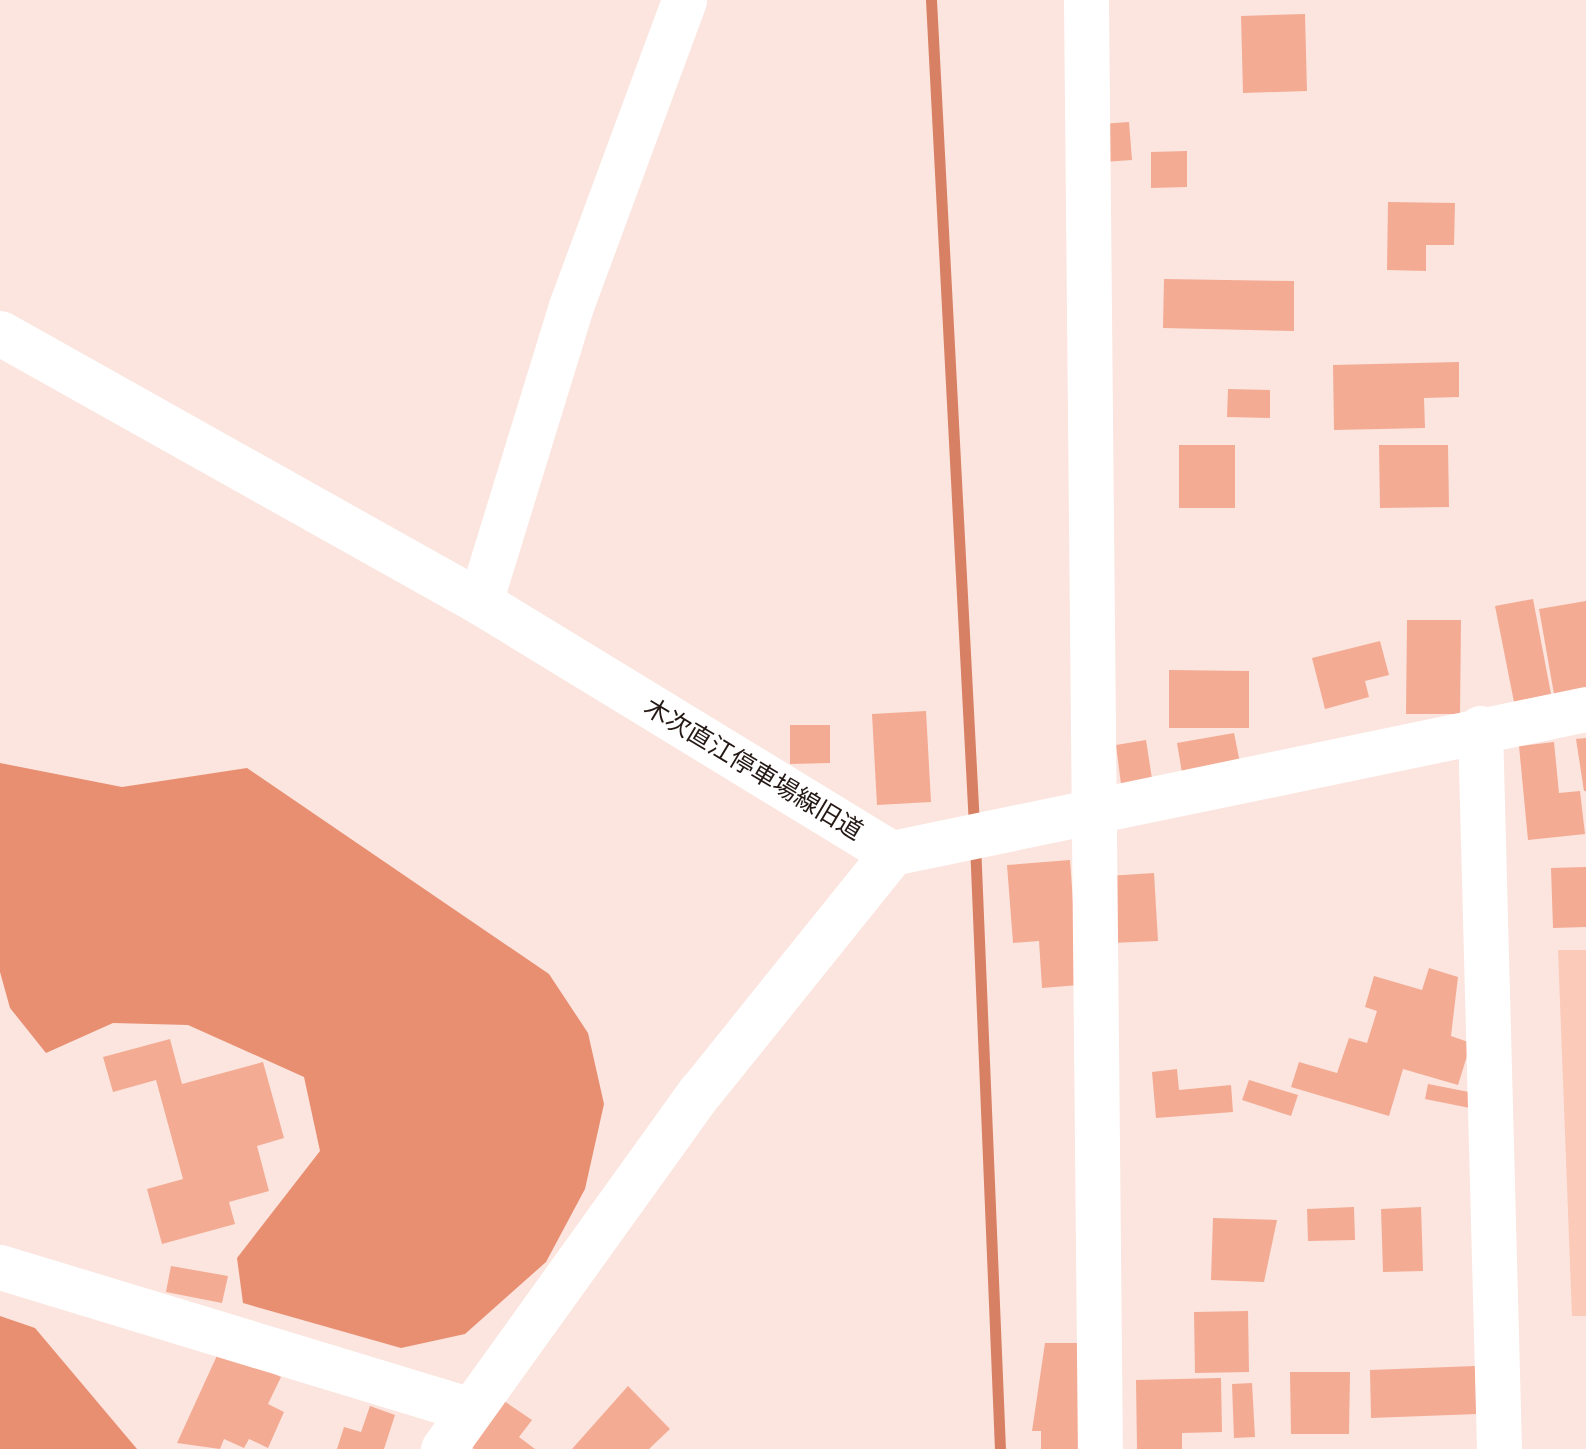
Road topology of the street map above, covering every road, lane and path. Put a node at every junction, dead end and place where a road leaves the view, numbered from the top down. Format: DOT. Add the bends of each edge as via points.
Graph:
graph roads {
  1 [pos="684,0"];
  2 [pos="1086,0"];
  3 [pos="0,333"];
  4 [pos="480,602"];
  5 [pos="1586,709"];
  6 [pos="1480,728"];
  7 [pos="1093,810"];
  8 [pos="892,853"];
  9 [pos="0,1267"];
  10 [pos="464,1408"];
  11 [pos="443,1449"];
  12 [pos="1100,1449"];
  13 [pos="1499,1449"];
  1 -- 4 [label="street" via="572,306"];
  2 -- 7 [label="street"];
  3 -- 4 [label="street, 木次直江停車場線旧道"];
  4 -- 8 [label="street, 木次直江停車場線旧道"];
  5 -- 6 [label="street, 木次直江停車場線旧道"];
  6 -- 7 [label="street, 木次直江停車場線旧道"];
  6 -- 13 [label="street"];
  7 -- 8 [label="street, 木次直江停車場線旧道"];
  7 -- 12 [label="street"];
  8 -- 10 [label="street"];
  9 -- 10 [label="street"];
  10 -- 11 [label="street"];
}
